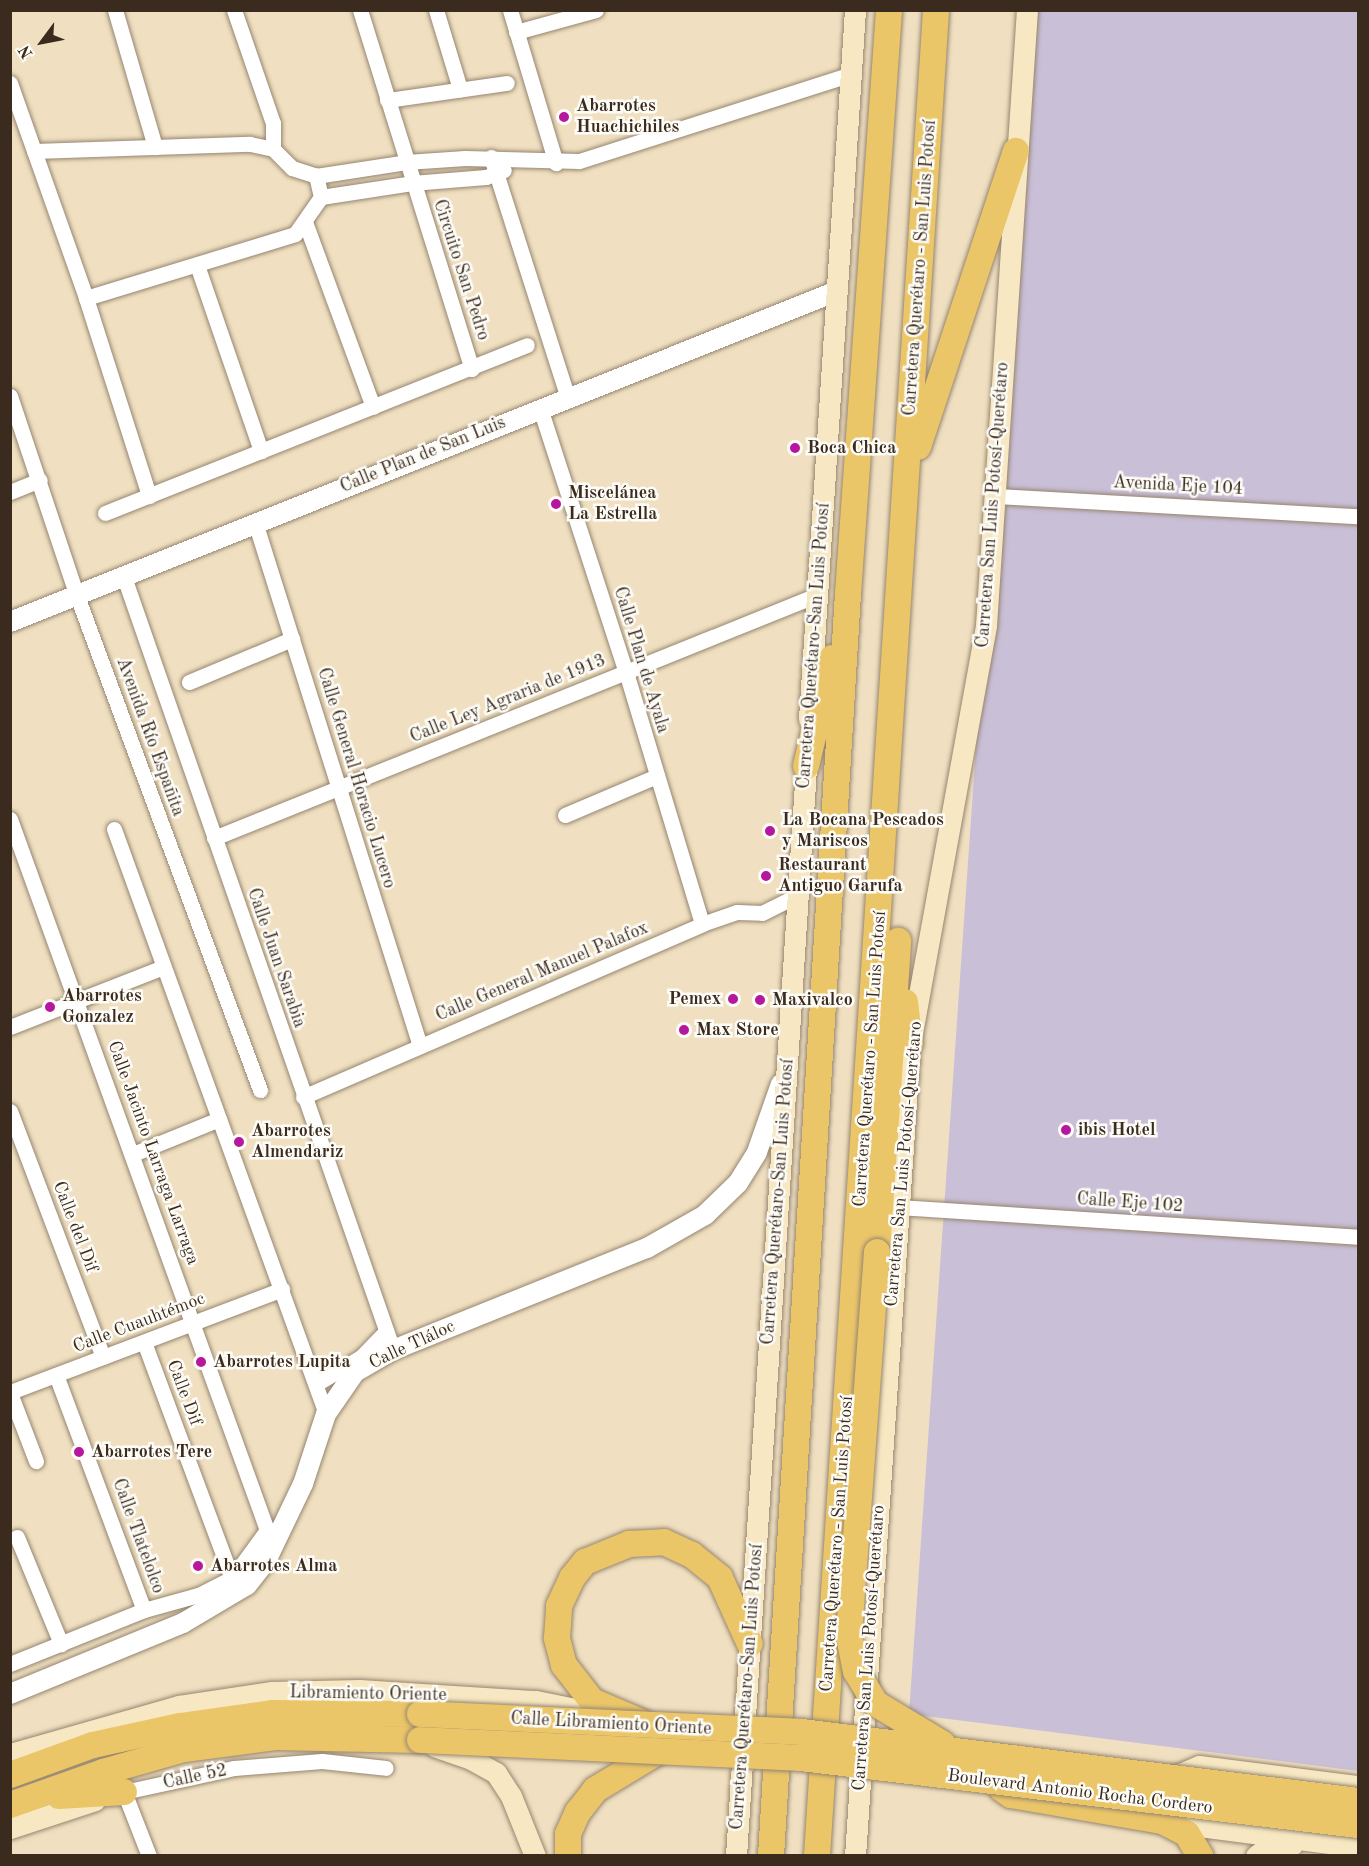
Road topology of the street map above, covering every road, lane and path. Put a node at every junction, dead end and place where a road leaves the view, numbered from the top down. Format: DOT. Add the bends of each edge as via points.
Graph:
graph roads {
  1 [pos="115,10"];
  2 [pos="234,10"];
  3 [pos="360,10"];
  4 [pos="436,10"];
  5 [pos="510,10"];
  6 [pos="596,10"];
  7 [pos="855,10"];
  8 [pos="889,10"];
  9 [pos="936,10"];
  10 [pos="1027,10"];
  11 [pos="516,32"];
  12 [pos="851,74"];
  13 [pos="10,83"];
  14 [pos="507,83"];
  15 [pos="460,89"];
  16 [pos="387,100"];
  17 [pos="155,147"];
  18 [pos="273,149"];
  19 [pos="34,151"];
  20 [pos="1016,151"];
  21 [pos="491,157"];
  22 [pos="406,162"];
  23 [pos="517,162"];
  24 [pos="556,163"];
  25 [pos="496,175"];
  26 [pos="316,176"];
  27 [pos="412,183"];
  28 [pos="321,197"];
  29 [pos="305,222"];
  30 [pos="197,265"];
  31 [pos="837,291"];
  32 [pos="86,298"];
  33 [pos="527,345"];
  34 [pos="472,369"];
  35 [pos="10,396"];
  36 [pos="568,398"];
  37 [pos="373,407"];
  38 [pos="540,408"];
  39 [pos="261,451"];
  40 [pos="40,480"];
  41 [pos="906,482"];
  42 [pos="10,492"];
  43 [pos="149,496"];
  44 [pos="995,496"];
  45 [pos="105,513"];
  46 [pos="1359,516"];
  47 [pos="255,522"];
  48 [pos="119,579"];
  49 [pos="84,594"];
  50 [pos="848,594"];
  51 [pos="817,595"];
  52 [pos="10,622"];
  53 [pos="292,639"];
  54 [pos="626,672"];
  55 [pos="189,682"];
  56 [pos="806,766"];
  57 [pos="657,776"];
  58 [pos="339,788"];
  59 [pos="565,815"];
  60 [pos="10,819"];
  61 [pos="114,829"];
  62 [pos="886,831"];
  63 [pos="214,838"];
  64 [pos="798,895"];
  65 [pos="702,924"];
  66 [pos="898,941"];
  67 [pos="164,967"];
  68 [pos="77,1001"];
  69 [pos="10,1027"];
  70 [pos="910,1044"];
  71 [pos="420,1046"];
  72 [pos="787,1067"];
  73 [pos="260,1090"];
  74 [pos="303,1097"];
  75 [pos="10,1111"];
  76 [pos="219,1119"];
  77 [pos="133,1154"];
  78 [pos="898,1207"];
  79 [pos="1359,1237"];
  80 [pos="282,1289"];
  81 [pos="194,1323"];
  82 [pos="386,1331"];
  83 [pos="144,1342"];
  84 [pos="393,1350"];
  85 [pos="103,1357"];
  86 [pos="56,1375"];
  87 [pos="316,1384"];
  88 [pos="10,1393"];
  89 [pos="326,1414"];
  90 [pos="36,1461"];
  91 [pos="259,1500"];
  92 [pos="17,1537"];
  93 [pos="240,1581"];
  94 [pos="144,1610"];
  95 [pos="61,1644"];
  96 [pos="750,1644"];
  97 [pos="10,1664"];
  98 [pos="10,1694"];
  99 [pos="420,1714"];
  100 [pos="659,1727"];
  101 [pos="802,1732"];
  102 [pos="420,1740"];
  103 [pos="656,1753"];
  104 [pos="959,1753"];
  105 [pos="801,1758"];
  106 [pos="386,1768"];
  107 [pos="12,1769"];
  108 [pos="1169,1778"];
  109 [pos="988,1781"];
  110 [pos="1359,1786"];
  111 [pos="124,1792"];
  112 [pos="1359,1801"];
  113 [pos="16,1804"];
  114 [pos="1162,1821"];
  115 [pos="1359,1825"];
  116 [pos="10,1828"];
  117 [pos="1327,1843"];
  118 [pos="1359,1847"];
  119 [pos="149,1856"];
  120 [pos="535,1856"];
  121 [pos="568,1856"];
  122 [pos="736,1856"];
  123 [pos="771,1856"];
  124 [pos="817,1856"];
  125 [pos="855,1856"];
  126 [pos="1200,1856"];
  127 [pos="1256,1856"];
  1 -- 17 [label="street"];
  2 -- 18 [label="street" via="273,123"];
  3 -- 16 [label="street, Circuito San Pedro"];
  4 -- 15 [label="street"];
  5 -- 11 [label="street"];
  6 -- 11 [label="street"];
  7 -- 12 [label="main road, Carretera Querétaro-San Luis Potosí"];
  8 -- 50 [label="highway"];
  9 -- 41 [label="highway, Carretera Querétaro - San Luis Potosí"];
  10 -- 20 [label="main road, Carretera San Luis Potosí-Querétaro"];
  11 -- 24 [label="street"];
  12 -- 24 [label="street" via="579,161"];
  12 -- 31 [label="main road, Carretera Querétaro-San Luis Potosí"];
  13 -- 19 [label="street"];
  14 -- 15 [label="street"];
  15 -- 16 [label="street"];
  16 -- 22 [label="street, Circuito San Pedro"];
  17 -- 18 [label="street" via="250,144"];
  17 -- 19 [label="street"];
  18 -- 26 [label="street" via="292,168"];
  19 -- 32 [label="street"];
  20 -- 41 [label="highway"];
  20 -- 44 [label="main road, Carretera San Luis Potosí-Querétaro"];
  21 -- 22 [label="street"];
  21 -- 23 [label="street"];
  21 -- 25 [label="street"];
  22 -- 26 [label="street"];
  22 -- 27 [label="street, Circuito San Pedro"];
  23 -- 24 [label="street"];
  23 -- 25 [label="street"];
  25 -- 27 [label="street, Circuito San Pedro"];
  25 -- 36 [label="street"];
  26 -- 28 [label="street"];
  27 -- 28 [label="street, Circuito San Pedro"];
  27 -- 34 [label="street, Circuito San Pedro"];
  28 -- 29 [label="street"];
  29 -- 30 [label="street" via="282,241"];
  29 -- 37 [label="street"];
  30 -- 32 [label="street"];
  30 -- 39 [label="street"];
  31 -- 36 [label="street, Calle Plan de San Luis"];
  31 -- 51 [label="main road, Carretera Querétaro-San Luis Potosí"];
  32 -- 43 [label="street"];
  33 -- 34 [label="street, Circuito San Pedro"];
  34 -- 37 [label="street, Circuito San Pedro"];
  35 -- 40 [label="street, Avenida Río Españita"];
  36 -- 38 [label="street, Calle Plan de San Luis"];
  37 -- 39 [label="street, Circuito San Pedro"];
  38 -- 47 [label="street, Calle Plan de San Luis"];
  38 -- 54 [label="street, Calle Plan de Ayala"];
  39 -- 43 [label="street, Circuito San Pedro"];
  40 -- 42 [label="street"];
  40 -- 49 [label="street, Avenida Río Españita"];
  41 -- 62 [label="highway, Carretera Querétaro - San Luis Potosí"];
  43 -- 45 [label="street, Circuito San Pedro"];
  44 -- 46 [label="street, Avenida Eje 104"];
  44 -- 70 [label="main road, Carretera San Luis Potosí-Querétaro" via="986,625"];
  47 -- 48 [label="street, Calle Plan de San Luis"];
  47 -- 53 [label="street, Calle General Horacio Lucero"];
  48 -- 49 [label="street, Calle Plan de San Luis"];
  48 -- 63 [label="street, Calle Juan Sarabia"];
  49 -- 52 [label="street, Calle Plan de San Luis"];
  49 -- 73 [label="street, Avenida Río Españita"];
  50 -- 56 [label="highway"];
  50 -- 123 [label="highway"];
  51 -- 54 [label="street, Calle Ley Agraria de 1913"];
  51 -- 56 [label="main road, Carretera Querétaro-San Luis Potosí"];
  53 -- 55 [label="street"];
  53 -- 58 [label="street, Calle General Horacio Lucero"];
  54 -- 57 [label="street, Calle Plan de Ayala"];
  54 -- 58 [label="street, Calle Ley Agraria de 1913"];
  56 -- 64 [label="main road, Carretera Querétaro-San Luis Potosí"];
  57 -- 59 [label="street"];
  57 -- 65 [label="street, Calle Plan de Ayala"];
  58 -- 63 [label="street, Calle Ley Agraria de 1913"];
  58 -- 71 [label="street, Calle General Horacio Lucero"];
  60 -- 68 [label="street, Calle Jacinto Larraga Larraga"];
  61 -- 67 [label="street"];
  62 -- 66 [label="highway"];
  62 -- 124 [label="highway, Carretera Querétaro - San Luis Potosí"];
  63 -- 74 [label="street, Calle Juan Sarabia"];
  64 -- 65 [label="street, Calle General Manuel Palafox" via="762,913 736,912"];
  64 -- 72 [label="main road, Carretera Querétaro-San Luis Potosí"];
  65 -- 71 [label="street, Calle General Manuel Palafox"];
  66 -- 70 [label="highway"];
  66 -- 104 [label="highway, bridge" via="849,1636 852,1660 865,1691 875,1703 904,1724"];
  67 -- 68 [label="street"];
  67 -- 76 [label="street"];
  68 -- 69 [label="street"];
  68 -- 77 [label="street, Calle Jacinto Larraga Larraga"];
  70 -- 78 [label="main road, Carretera San Luis Potosí-Querétaro"];
  71 -- 74 [label="street, Calle General Manuel Palafox"];
  72 -- 84 [label="street, Calle Tláloc" via="757,1152 738,1183 705,1215 647,1248"];
  72 -- 96 [label="main road, Carretera Querétaro-San Luis Potosí"];
  74 -- 82 [label="street, Calle Juan Sarabia"];
  75 -- 85 [label="street, Calle del Dif"];
  76 -- 77 [label="street"];
  76 -- 80 [label="street"];
  77 -- 81 [label="street, Calle Jacinto Larraga Larraga"];
  78 -- 79 [label="street, Calle Eje 102"];
  78 -- 125 [label="main road, Carretera San Luis Potosí-Querétaro"];
  80 -- 81 [label="street, Calle Cuauhtémoc"];
  80 -- 87 [label="street"];
  81 -- 83 [label="street, Calle Cuauhtémoc"];
  81 -- 91 [label="street, Calle Jacinto Larraga Larraga"];
  82 -- 84 [label="street, Calle Juan Sarabia"];
  82 -- 87 [label="street" via="361,1357"];
  83 -- 85 [label="street, Calle Cuauhtémoc"];
  83 -- 93 [label="street, Calle Dif"];
  84 -- 89 [label="street, Calle Tláloc" via="355,1372"];
  85 -- 86 [label="street, Calle Cuauhtémoc"];
  86 -- 88 [label="street, Calle Cuauhtémoc"];
  86 -- 94 [label="street, Calle Tlatelolco"];
  87 -- 89 [label="street"];
  88 -- 90 [label="street"];
  89 -- 93 [label="street, Calle Tláloc" via="303,1484 267,1559"];
  91 -- 93 [label="street, Calle Tláloc" via="267,1530"];
  92 -- 95 [label="street"];
  93 -- 94 [label="street, Calle Tláloc"];
  93 -- 98 [label="street, Calle Tláloc" via="183,1623"];
  94 -- 95 [label="street, Calle Tláloc"];
  95 -- 97 [label="street, Calle Tláloc"];
  96 -- 100 [label="highway, bridge" via="720,1578 692,1554 664,1542 629,1544 585,1562 572,1578 559,1606 557,1638 564,1665 592,1701 613,1713"];
  96 -- 122 [label="main road, Carretera Querétaro-San Luis Potosí"];
  99 -- 100 [label="highway, Calle Libramiento Oriente, bridge"];
  99 -- 107 [label="highway, Libramiento Oriente" via="272,1713 180,1726"];
  100 -- 101 [label="highway, Calle Libramiento Oriente, bridge"];
  100 -- 107 [label="main road, Libramiento Oriente" via="536,1701 359,1690 272,1692 179,1706"];
  101 -- 104 [label="highway, Boulevard Antonio Rocha Cordero, bridge"];
  102 -- 103 [label="highway, Calle Libramiento Oriente, bridge"];
  102 -- 113 [label="highway" via="275,1737 184,1749"];
  102 -- 120 [label="main road" via="496,1773 511,1796"];
  103 -- 105 [label="highway, Calle Libramiento Oriente, bridge"];
  103 -- 121 [label="highway" via="595,1790 573,1823"];
  104 -- 108 [label="highway, Boulevard Antonio Rocha Cordero, bridge"];
  105 -- 109 [label="highway, Boulevard Antonio Rocha Cordero, bridge"];
  106 -- 111 [label="street, Calle 52" via="322,1761 245,1767"];
  108 -- 110 [label="main road, Boulevard Antonio Rocha Cordero" via="1199,1766"];
  108 -- 112 [label="highway, Boulevard Antonio Rocha Cordero, bridge"];
  109 -- 114 [label="highway" via="1011,1795"];
  109 -- 115 [label="highway, Boulevard Antonio Rocha Cordero, bridge"];
  111 -- 113 [label="highway"];
  111 -- 116 [label="main road, Calle 52"];
  111 -- 119 [label="street"];
  114 -- 117 [label="main road, Boulevard Antonio Rocha Cordero"];
  114 -- 126 [label="highway" via="1187,1834"];
  117 -- 118 [label="main road, Boulevard Antonio Rocha Cordero"];
  117 -- 127 [label="main road" via="1268,1847"];
}
